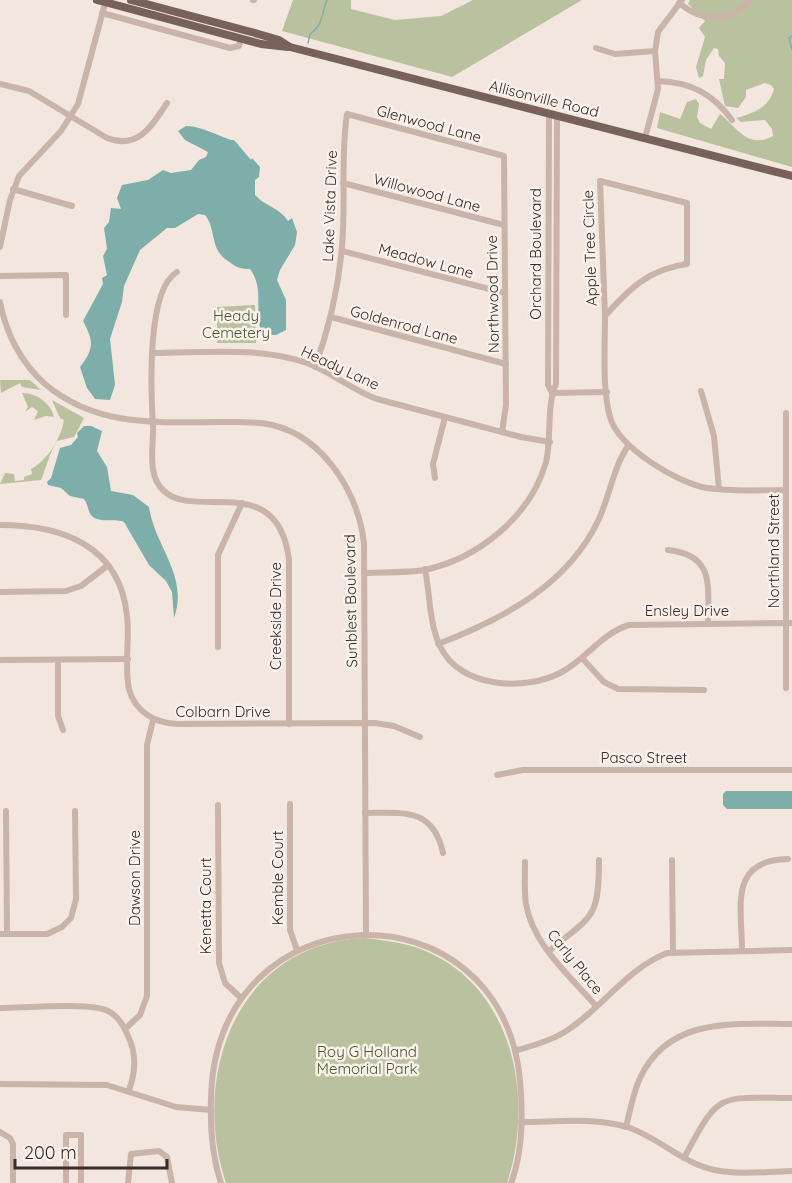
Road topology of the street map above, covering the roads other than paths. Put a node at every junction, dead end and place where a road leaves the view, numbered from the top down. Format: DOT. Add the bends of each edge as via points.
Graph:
graph roads {
  1 [pos="131,0"];
  2 [pos="750,0"];
  3 [pos="103,1"];
  4 [pos="680,2"];
  5 [pos="102,14"];
  6 [pos="241,39"];
  7 [pos="290,47"];
  8 [pos="596,48"];
  9 [pos="655,51"];
  10 [pos="658,81"];
  11 [pos="0,84"];
  12 [pos="166,103"];
  13 [pos="347,114"];
  14 [pos="553,116"];
  15 [pos="71,117"];
  16 [pos="732,120"];
  17 [pos="645,138"];
  18 [pos="504,156"];
  19 [pos="792,177"];
  20 [pos="343,183"];
  21 [pos="13,189"];
  22 [pos="72,206"];
  23 [pos="504,225"];
  24 [pos="0,247"];
  25 [pos="342,251"];
  26 [pos="177,272"];
  27 [pos="0,276"];
  28 [pos="505,293"];
  29 [pos="0,302"];
  30 [pos="66,315"];
  31 [pos="604,316"];
  32 [pos="331,317"];
  33 [pos="152,353"];
  34 [pos="506,364"];
  35 [pos="315,367"];
  36 [pos="701,391"];
  37 [pos="607,392"];
  38 [pos="552,393"];
  39 [pos="786,413"];
  40 [pos="445,417"];
  41 [pos="153,422"];
  42 [pos="502,432"];
  43 [pos="550,442"];
  44 [pos="628,446"];
  45 [pos="435,478"];
  46 [pos="719,489"];
  47 [pos="786,490"];
  48 [pos="242,503"];
  49 [pos="0,525"];
  50 [pos="668,550"];
  51 [pos="107,566"];
  52 [pos="425,569"];
  53 [pos="364,573"];
  54 [pos="0,592"];
  55 [pos="708,623"];
  56 [pos="789,623"];
  57 [pos="438,644"];
  58 [pos="218,647"];
  59 [pos="582,658"];
  60 [pos="128,659"];
  61 [pos="0,660"];
  62 [pos="58,660"];
  63 [pos="786,688"];
  64 [pos="704,690"];
  65 [pos="153,720"];
  66 [pos="365,723"];
  67 [pos="289,724"];
  68 [pos="63,730"];
  69 [pos="420,737"];
  70 [pos="792,770"];
  71 [pos="497,776"];
  72 [pos="290,804"];
  73 [pos="218,805"];
  74 [pos="6,811"];
  75 [pos="75,811"];
  76 [pos="365,813"];
  77 [pos="443,853"];
  78 [pos="788,859"];
  79 [pos="599,860"];
  80 [pos="672,860"];
  81 [pos="525,862"];
  82 [pos="3,934"];
  83 [pos="366,934"];
  84 [pos="297,950"];
  85 [pos="792,950"];
  86 [pos="549,951"];
  87 [pos="742,951"];
  88 [pos="673,952"];
  89 [pos="241,998"];
  90 [pos="596,1006"];
  91 [pos="0,1008"];
  92 [pos="792,1024"];
  93 [pos="125,1029"];
  94 [pos="515,1051"];
  95 [pos="0,1084"];
  96 [pos="129,1090"];
  97 [pos="792,1098"];
  98 [pos="211,1110"];
  99 [pos="521,1122"];
  100 [pos="626,1127"];
  101 [pos="0,1132"];
  102 [pos="684,1158"];
  103 [pos="792,1171"];
  104 [pos="13,1183"];
  105 [pos="66,1183"];
  106 [pos="81,1183"];
  107 [pos="128,1183"];
  108 [pos="172,1183"];
  109 [pos="221,1183"];
  110 [pos="511,1183"];
  1 -- 7 [label="main road, Allisonville Road" via="279,40"];
  2 -- 4 [label="street" via="738,11 715,19 696,15"];
  3 -- 5 [label="street"];
  3 -- 6 [label="main road, Allisonville Road"];
  4 -- 9 [label="street" via="658,32"];
  5 -- 6 [label="street" via="230,48 237,47"];
  5 -- 15 [label="street" via="83,88"];
  6 -- 7 [label="main road, Allisonville Road"];
  7 -- 14 [label="main road, Allisonville Road"];
  8 -- 9 [label="street" via="615,54"];
  9 -- 10 [label="street"];
  10 -- 16 [label="street" via="677,82 700,90"];
  10 -- 17 [label="street"];
  11 -- 15 [label="street" via="25,89"];
  12 -- 15 [label="street" via="147,131 127,142 107,138"];
  13 -- 18 [label="street, Glenwood Lane"];
  13 -- 20 [label="street, Lake Vista Drive"];
  14 -- 17 [label="main road, Allisonville Road"];
  14 -- 38 [label="street, Orchard Boulevard" via="548,385"];
  15 -- 21 [label="street" via="24,167"];
  17 -- 19 [label="main road, Allisonville Road"];
  18 -- 23 [label="street, Northwood Drive"];
  20 -- 23 [label="street, Willowood Lane"];
  20 -- 25 [label="street, Lake Vista Drive"];
  21 -- 22 [label="street"];
  21 -- 24 [label="street"];
  23 -- 28 [label="street, Northwood Drive"];
  25 -- 28 [label="street, Meadow Lane"];
  25 -- 32 [label="street, Lake Vista Drive"];
  26 -- 33 [label="street, Creekside Drive" via="168,280 161,300"];
  27 -- 30 [label="street" via="66,275"];
  28 -- 34 [label="street, Northwood Drive"];
  29 -- 41 [label="street, Sunblest Boulevard" via="16,348 52,389 97,415"];
  31 -- 31 [label="street, Apple Tree Circle" via="643,278 667,267 687,264 687,204 600,181"];
  31 -- 37 [label="street"];
  32 -- 34 [label="street, Goldenrod Lane"];
  32 -- 35 [label="street, Lake Vista Drive"];
  33 -- 35 [label="street, Heady Lane" via="264,354"];
  33 -- 41 [label="street, Creekside Drive"];
  34 -- 42 [label="street, Northwood Drive"];
  35 -- 40 [label="street, Heady Lane" via="364,394"];
  36 -- 46 [label="street" via="714,436"];
  37 -- 38 [label="street"];
  37 -- 44 [label="street" via="611,422"];
  38 -- 43 [label="street, Orchard Boulevard"];
  39 -- 47 [label="street, Northland Street"];
  40 -- 42 [label="street, Heady Lane"];
  40 -- 45 [label="street" via="433,464"];
  41 -- 48 [label="street, Creekside Drive" via="153,472 163,490 185,500"];
  41 -- 53 [label="street, Sunblest Boulevard" via="265,423 309,443 331,464 353,499 363,533"];
  42 -- 43 [label="street, Heady Lane"];
  43 -- 52 [label="street, Orchard Boulevard" via="536,486 506,526 470,552"];
  44 -- 46 [label="street" via="686,481"];
  44 -- 57 [label="street" via="594,529 554,578 509,613"];
  46 -- 47 [label="street"];
  47 -- 56 [label="street, Northland Street"];
  48 -- 58 [label="street" via="218,555"];
  48 -- 67 [label="street, Creekside Drive" via="270,518 283,536 288,552"];
  49 -- 51 [label="street, Colbarn Drive" via="39,526 68,534 90,548"];
  50 -- 55 [label="street" via="691,555 704,570"];
  51 -- 54 [label="street" via="71,590"];
  51 -- 60 [label="street, Colbarn Drive" via="120,588 126,610"];
  52 -- 53 [label="street, Orchard Boulevard"];
  52 -- 57 [label="street"];
  53 -- 66 [label="street, Sunblest Boulevard"];
  55 -- 56 [label="street, Ensley Drive"];
  55 -- 59 [label="street, Ensley Drive" via="629,625 607,636"];
  56 -- 63 [label="street, Northland Street"];
  57 -- 59 [label="street, Ensley Drive" via="461,669 498,683 541,680 561,673"];
  59 -- 64 [label="street" via="615,688"];
  60 -- 62 [label="street"];
  60 -- 65 [label="street, Colbarn Drive" via="132,698"];
  61 -- 62 [label="street"];
  62 -- 68 [label="street" via="58,716"];
  65 -- 67 [label="street, Colbarn Drive" via="171,724"];
  65 -- 93 [label="street, Dawson Drive" via="147,745 147,996 140,1015"];
  66 -- 67 [label="street, Colbarn Drive"];
  66 -- 69 [label="street, Colbarn Drive" via="394,726"];
  66 -- 76 [label="street, Sunblest Boulevard"];
  70 -- 71 [label="street, Pasco Street" via="523,770"];
  72 -- 84 [label="street, Kemble Court" via="290,930"];
  73 -- 89 [label="street, Kenetta Court" via="219,963 225,983"];
  74 -- 82 [label="street"];
  75 -- 82 [label="street" via="76,899 72,916 50,933"];
  76 -- 77 [label="street" via="408,813 422,818 436,833"];
  76 -- 83 [label="street, Sunblest Boulevard"];
  78 -- 87 [label="street" via="764,861 751,869 746,878 742,889"];
  79 -- 86 [label="street" via="595,908"];
  80 -- 88 [label="street"];
  81 -- 86 [label="street, Carly Place" via="528,910 534,929"];
  83 -- 84 [label="street" via="330,938"];
  83 -- 94 [label="street" via="417,943 456,964 492,999"];
  84 -- 89 [label="street" via="264,973"];
  85 -- 87 [label="street"];
  86 -- 90 [label="street, Carly Place"];
  87 -- 88 [label="street"];
  88 -- 90 [label="street" via="650,961"];
  89 -- 98 [label="street" via="218,1047"];
  90 -- 94 [label="street" via="554,1038"];
  91 -- 93 [label="street" via="99,1008 115,1016"];
  92 -- 100 [label="street" via="714,1025 672,1040 646,1066"];
  93 -- 96 [label="street" via="135,1058"];
  94 -- 99 [label="street"];
  95 -- 96 [label="street" via="101,1084"];
  96 -- 98 [label="street" via="176,1107"];
  97 -- 102 [label="street" via="734,1098 717,1104"];
  98 -- 109 [label="street"];
  99 -- 100 [label="street" via="594,1121"];
  99 -- 110 [label="street"];
  100 -- 102 [label="street"];
  101 -- 104 [label="street" via="13,1144"];
  102 -- 103 [label="street" via="729,1172"];
  105 -- 106 [label="street" via="66,1135 81,1134"];
  107 -- 108 [label="street" via="129,1156 159,1151 166,1154"];
}
